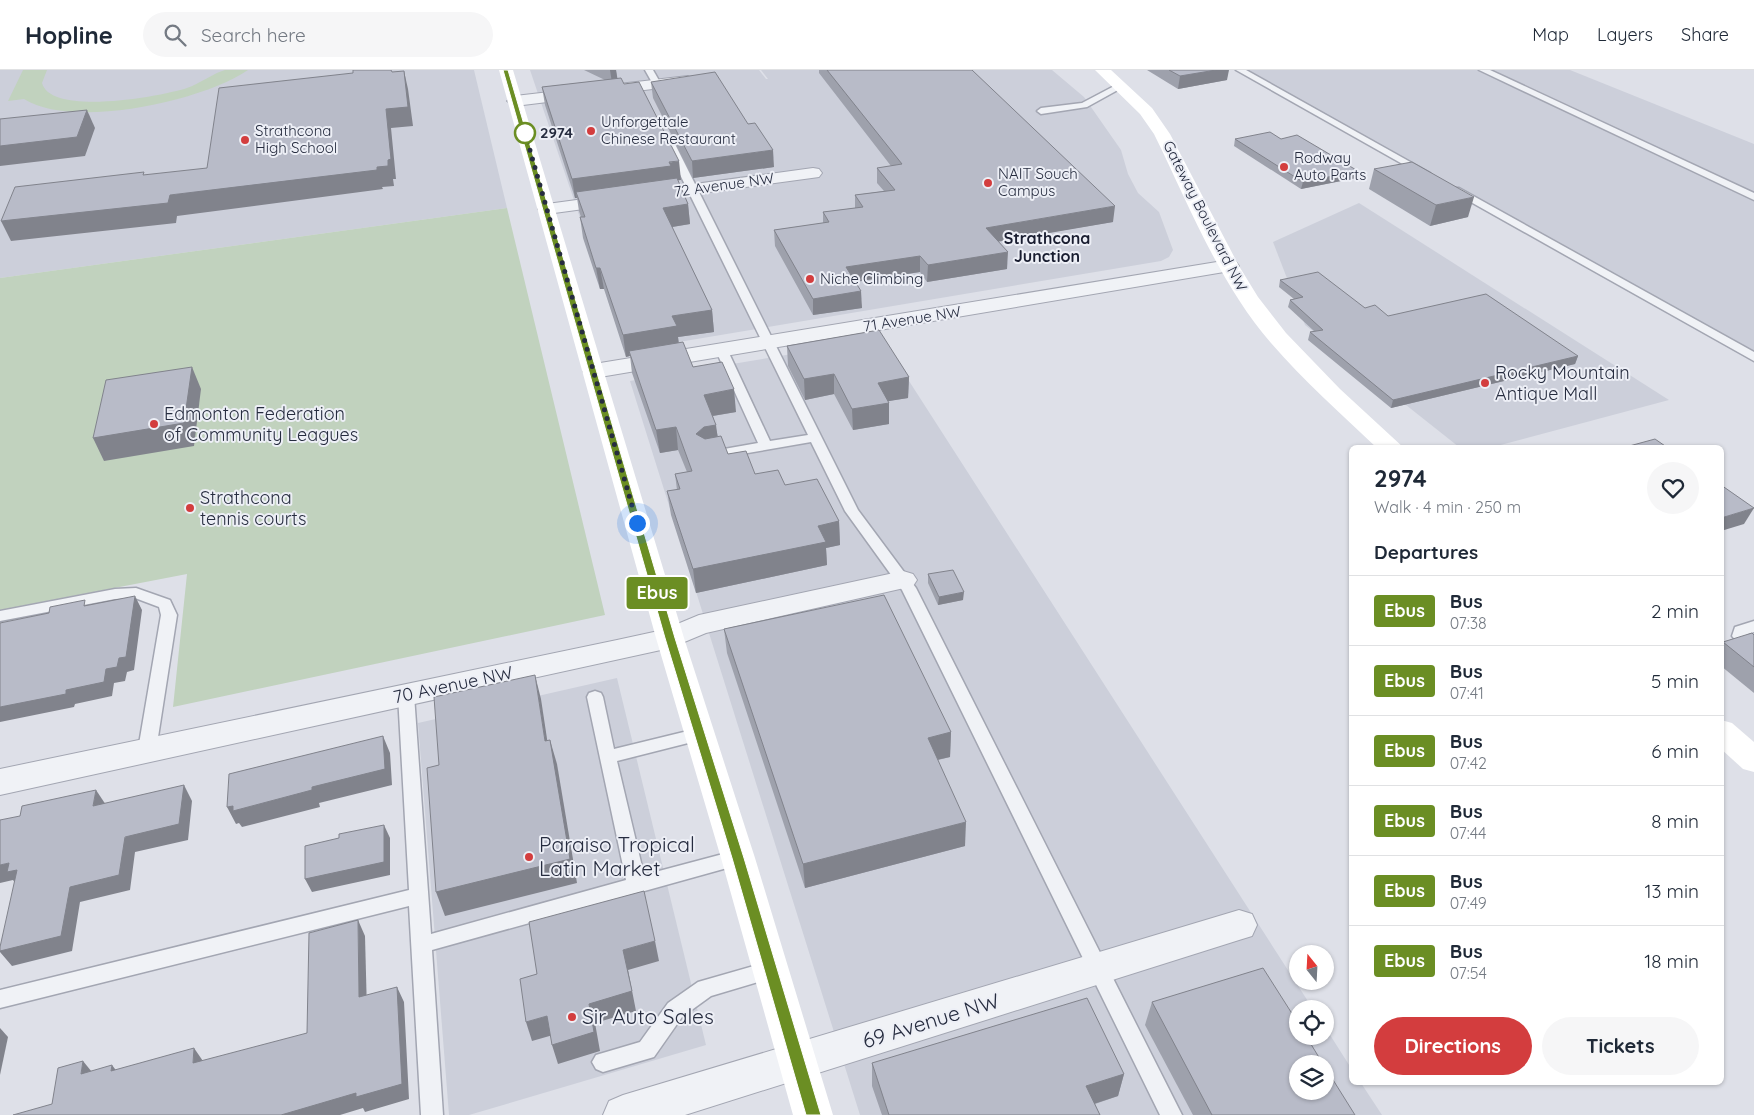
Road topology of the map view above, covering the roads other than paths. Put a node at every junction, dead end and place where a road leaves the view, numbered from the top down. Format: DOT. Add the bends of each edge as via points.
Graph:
graph roads {
  1 [pos="506,70"];
  2 [pos="649,70"];
  3 [pos="1102,70"];
  4 [pos="1240,70"];
  5 [pos="1484,70"];
  6 [pos="702,79"];
  7 [pos="1121,86"];
  8 [pos="648,88"];
  9 [pos="515,100"];
  10 [pos="1041,111"];
  11 [pos="666,136"];
  12 [pos="813,173"];
  13 [pos="1432,177"];
  14 [pos="1449,187"];
  15 [pos="692,189"];
  16 [pos="1754,197"];
  17 [pos="547,209"];
  18 [pos="1230,266"];
  19 [pos="769,342"];
  20 [pos="722,351"];
  21 [pos="1754,357"];
  22 [pos="594,371"];
  23 [pos="816,437"];
  24 [pos="1389,445"];
  25 [pos="766,446"];
  26 [pos="707,456"];
  27 [pos="903,580"];
  28 [pos="0,616"];
  29 [pos="1754,626"];
  30 [pos="670,638"];
  31 [pos="1754,650"];
  32 [pos="406,696"];
  33 [pos="595,697"];
  34 [pos="700,734"];
  35 [pos="1724,734"];
  36 [pos="147,750"];
  37 [pos="607,757"];
  38 [pos="1754,760"];
  39 [pos="0,782"];
  40 [pos="738,858"];
  41 [pos="638,885"];
  42 [pos="417,896"];
  43 [pos="1239,925"];
  44 [pos="420,945"];
  45 [pos="1098,969"];
  46 [pos="771,970"];
  47 [pos="0,999"];
  48 [pos="603,1062"];
  49 [pos="798,1062"];
  50 [pos="432,1115"];
  51 [pos="623,1115"];
  52 [pos="814,1115"];
  53 [pos="1171,1115"];
  1 -- 9 [label="main road"];
  2 -- 8 [label="lane"];
  3 -- 7 [label="main road, Gateway Boulevard NW"];
  4 -- 13 [label="lane"];
  5 -- 16 [label="lane"];
  6 -- 8 [label="street"];
  7 -- 10 [label="lane" via="1084,105"];
  7 -- 18 [label="main road, Gateway Boulevard NW" via="1146,111 1162,134"];
  8 -- 9 [label="street"];
  9 -- 17 [label="main road"];
  11 -- 15 [label="lane"];
  12 -- 15 [label="street, 72 Avenue NW"];
  14 -- 21 [label="lane"];
  15 -- 17 [label="street, 72 Avenue NW"];
  15 -- 19 [label="lane"];
  17 -- 22 [label="main road"];
  18 -- 19 [label="street, 71 Avenue NW"];
  18 -- 24 [label="main road, Gateway Boulevard NW" via="1278,338 1332,394"];
  19 -- 20 [label="street, 71 Avenue NW"];
  19 -- 23 [label="lane"];
  20 -- 22 [label="street, 71 Avenue NW"];
  20 -- 25 [label="lane"];
  22 -- 30 [label="main road"];
  23 -- 25 [label="lane"];
  23 -- 27 [label="lane" via="852,511"];
  25 -- 26 [label="lane"];
  27 -- 30 [label="street, 70 Avenue NW" via="700,625"];
  27 -- 45 [label="lane"];
  28 -- 36 [label="lane" via="115,594 136,593 165,604 169,615"];
  29 -- 31 [label="lane" via="1740,631 1740,636"];
  30 -- 32 [label="street, 70 Avenue NW"];
  30 -- 34 [label="main road"];
  32 -- 36 [label="street, 70 Avenue NW"];
  32 -- 42 [label="lane"];
  33 -- 37 [label="lane"];
  34 -- 37 [label="lane"];
  34 -- 40 [label="main road"];
  35 -- 38 [label="main road"];
  36 -- 39 [label="street, 70 Avenue NW"];
  37 -- 41 [label="lane"];
  40 -- 41 [label="lane"];
  40 -- 46 [label="main road"];
  41 -- 44 [label="lane"];
  42 -- 44 [label="lane"];
  42 -- 47 [label="lane"];
  43 -- 45 [label="street, 69 Avenue NW"];
  44 -- 50 [label="lane"];
  45 -- 49 [label="street, 69 Avenue NW"];
  45 -- 53 [label="lane"];
  46 -- 48 [label="lane" via="705,988 675,1010 647,1050"];
  46 -- 49 [label="main road"];
  49 -- 51 [label="street, 69 Avenue NW"];
  49 -- 52 [label="main road"];
}
